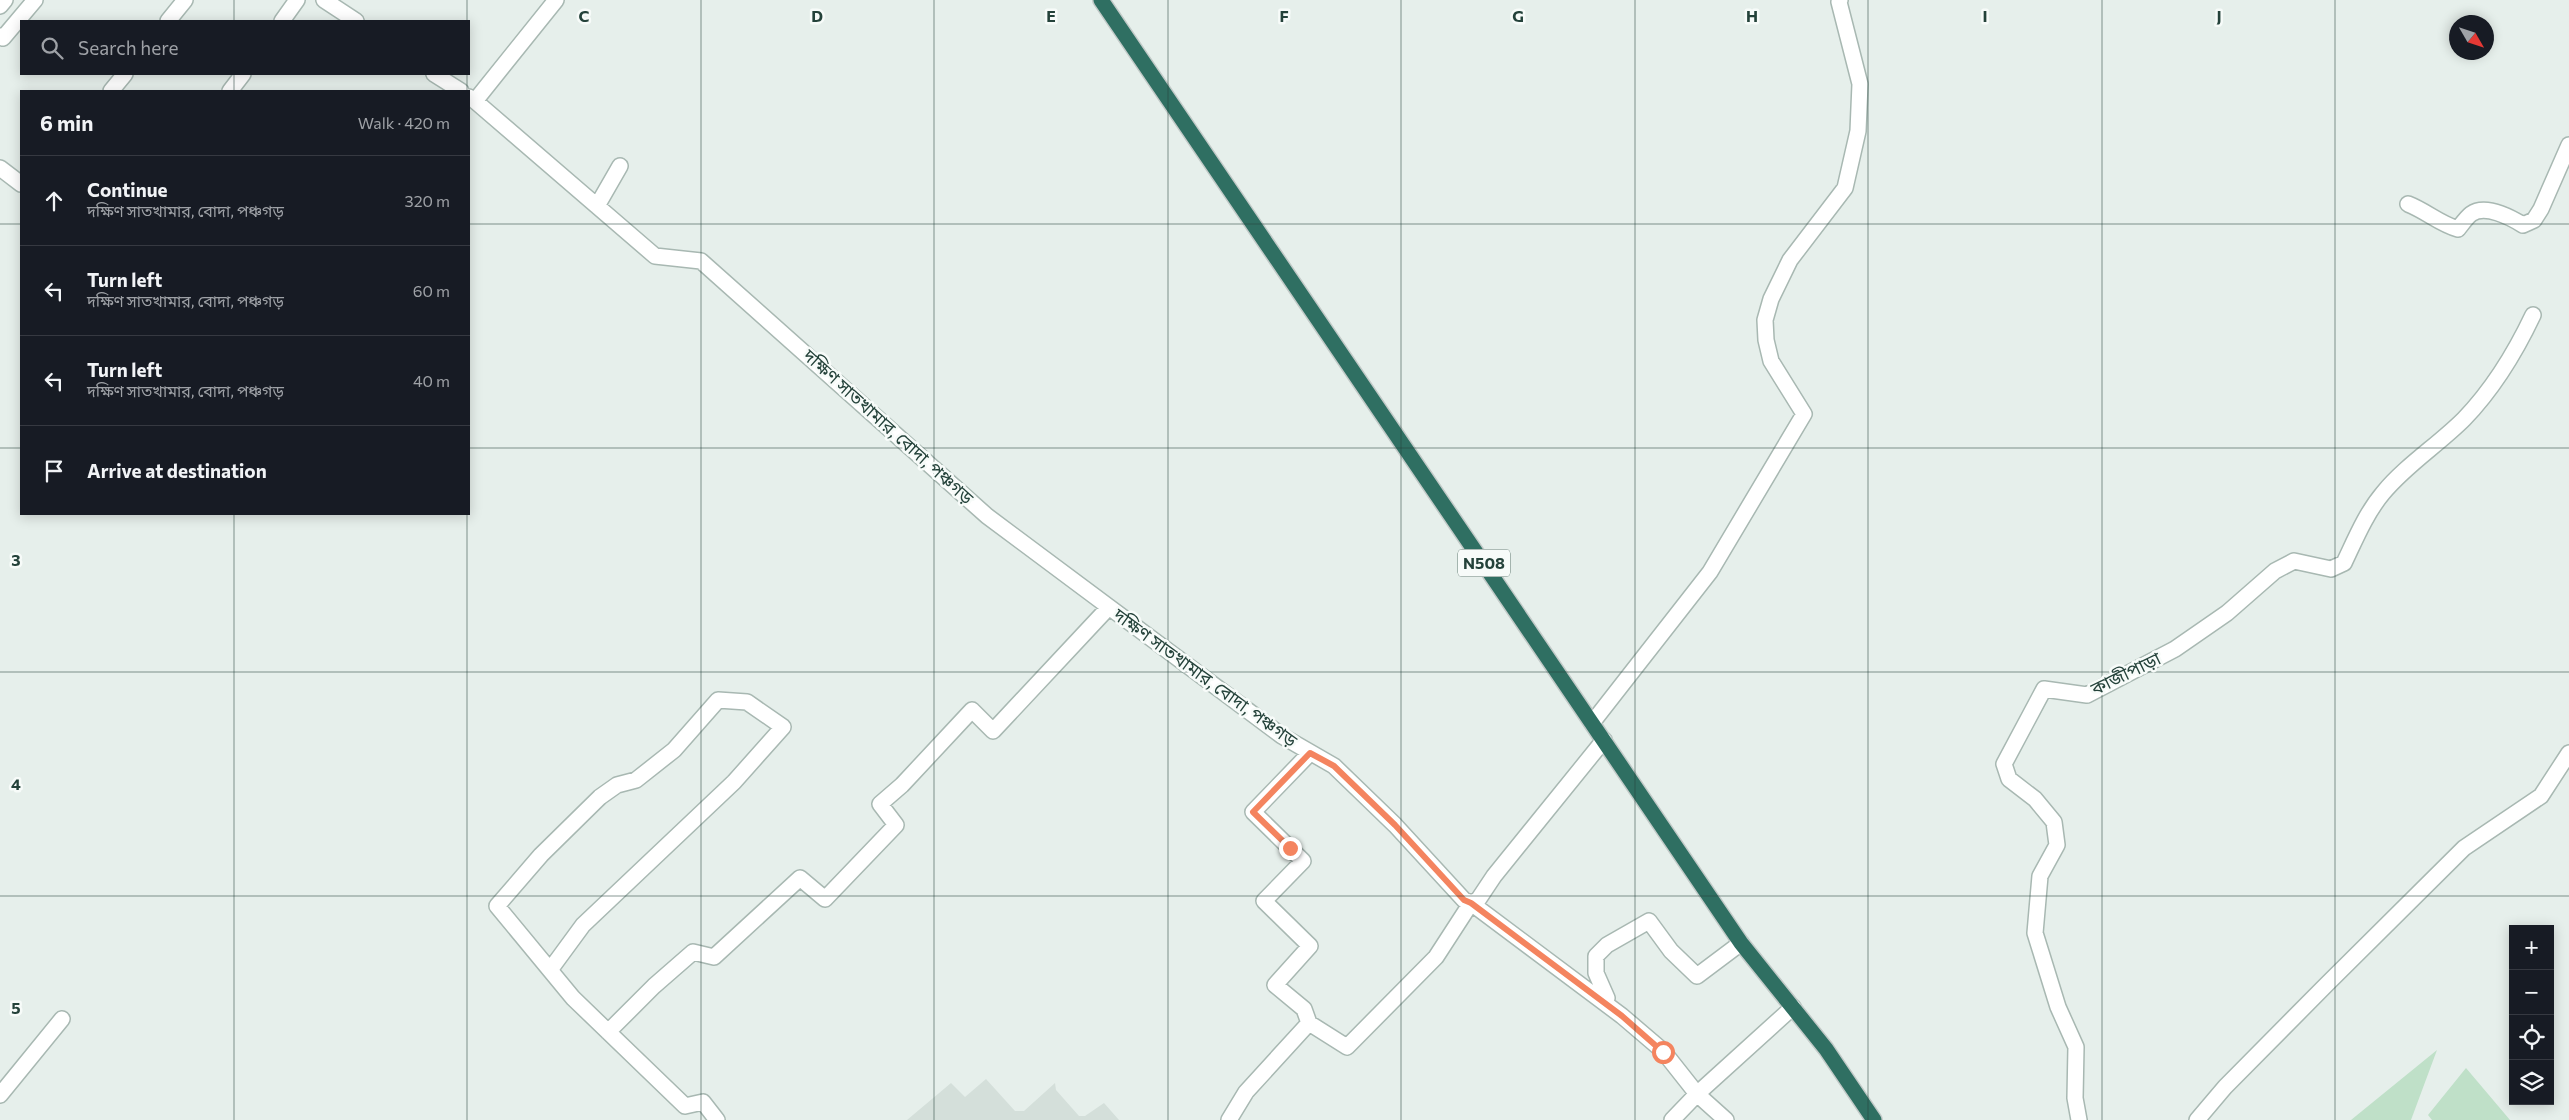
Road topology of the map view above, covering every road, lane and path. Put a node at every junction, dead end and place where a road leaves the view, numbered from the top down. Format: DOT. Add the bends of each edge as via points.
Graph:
graph roads {
  1 [pos="5,0"];
  2 [pos="35,0"];
  3 [pos="185,0"];
  4 [pos="297,0"];
  5 [pos="324,0"];
  6 [pos="556,0"];
  7 [pos="1101,0"];
  8 [pos="1840,0"];
  9 [pos="0,6"];
  10 [pos="169,20"];
  11 [pos="283,20"];
  12 [pos="354,20"];
  13 [pos="0,36"];
  14 [pos="124,75"];
  15 [pos="242,75"];
  16 [pos="436,75"];
  17 [pos="112,90"];
  18 [pos="231,90"];
  19 [pos="458,90"];
  20 [pos="472,99"];
  21 [pos="2569,145"];
  22 [pos="620,166"];
  23 [pos="0,168"];
  24 [pos="20,183"];
  25 [pos="2408,204"];
  26 [pos="597,206"];
  27 [pos="2533,315"];
  28 [pos="1109,607"];
  29 [pos="1592,723"];
  30 [pos="1604,740"];
  31 [pos="1310,753"];
  32 [pos="2569,753"];
  33 [pos="1471,903"];
  34 [pos="1741,943"];
  35 [pos="550,970"];
  36 [pos="1607,998"];
  37 [pos="1793,1007"];
  38 [pos="62,1019"];
  39 [pos="1309,1023"];
  40 [pos="608,1032"];
  41 [pos="0,1094"];
  42 [pos="1696,1094"];
  43 [pos="717,1120"];
  44 [pos="1229,1120"];
  45 [pos="1672,1120"];
  46 [pos="1726,1120"];
  47 [pos="1874,1120"];
  48 [pos="2079,1120"];
  49 [pos="2198,1120"];
  1 -- 9 [label="street"];
  2 -- 13 [label="street" via="3,38"];
  3 -- 10 [label="street"];
  4 -- 11 [label="street"];
  5 -- 12 [label="street"];
  6 -- 20 [label="street, দক্ষিণ সাতখামার, বোদা, পঞ্চগড়"];
  7 -- 29 [label="highway, N508"];
  8 -- 29 [label="street" via="1860,91 1858,131 1845,188 1790,260 1771,299 1765,320 1772,360 1804,414 1710,572"];
  14 -- 17 [label="street"];
  15 -- 18 [label="street"];
  16 -- 19 [label="street"];
  20 -- 26 [label="street, দক্ষিণ সাতখামার, বোদা, পঞ্চগড়"];
  21 -- 25 [label="street" via="2541,209 2534,220 2523,225 2483,210 2471,214 2458,229"];
  22 -- 26 [label="street"];
  23 -- 24 [label="street"];
  26 -- 28 [label="street, দক্ষিণ সাতখামার, বোদা, পঞ্চগড়" via="655,256 702,261 986,516"];
  27 -- 48 [label="street, কাজীপাড়া" via="2517,348 2486,392 2464,418 2382,494 2344,563 2331,569 2294,561 2275,571 2227,613 2175,649 2086,695 2044,689 2004,764 2009,779 2035,799 2054,822 2057,845 2040,876 2035,933 2058,1007 2076,1047 2075,1098"];
  28 -- 31 [label="street, দক্ষিণ সাতখামার, বোদা, পঞ্চগড়" via="1282,736"];
  28 -- 40 [label="street" via="993,731 972,710 880,804 896,825 825,899 800,878 714,957 693,952"];
  29 -- 30 [label="highway, N508"];
  30 -- 33 [label="street, দক্ষিণ সাতখামার, বোদা, পঞ্চগড়" via="1478,900"];
  30 -- 34 [label="highway, N508"];
  31 -- 33 [label="street, দক্ষিণ সাতখামার, বোদা, পঞ্চগড়" via="1334,766 1395,825 1464,900"];
  31 -- 39 [label="street, দক্ষিণ সাতখামার, বোদা, পঞ্চগড়" via="1253,812 1303,860 1264,901 1310,946 1275,985 1304,1009"];
  32 -- 49 [label="street" via="2541,796 2464,848 2226,1087"];
  33 -- 39 [label="street, দক্ষিণ সাতখামার, বোদা, পঞ্চগড়" via="1436,958 1347,1047"];
  33 -- 42 [label="street, দক্ষিণ সাতখামার, বোদা, পঞ্চগড়" via="1628,1022 1663,1052"];
  34 -- 36 [label="street" via="1697,976 1671,951 1649,921 1607,945 1596,956 1596,973"];
  34 -- 37 [label="highway, N508"];
  35 -- 35 [label="street" via="582,925 734,782 783,727 747,702 718,700 674,750 636,780 616,785 600,797 541,855 497,906"];
  35 -- 40 [label="street"];
  37 -- 42 [label="street"];
  37 -- 47 [label="highway, N508"];
  38 -- 41 [label="street"];
  39 -- 44 [label="street" via="1246,1092"];
  40 -- 43 [label="street" via="685,1106 703,1102"];
  42 -- 45 [label="street"];
  42 -- 46 [label="street, দক্ষিণ সাতখামার, বোদা, পঞ্চগড়"];
}
